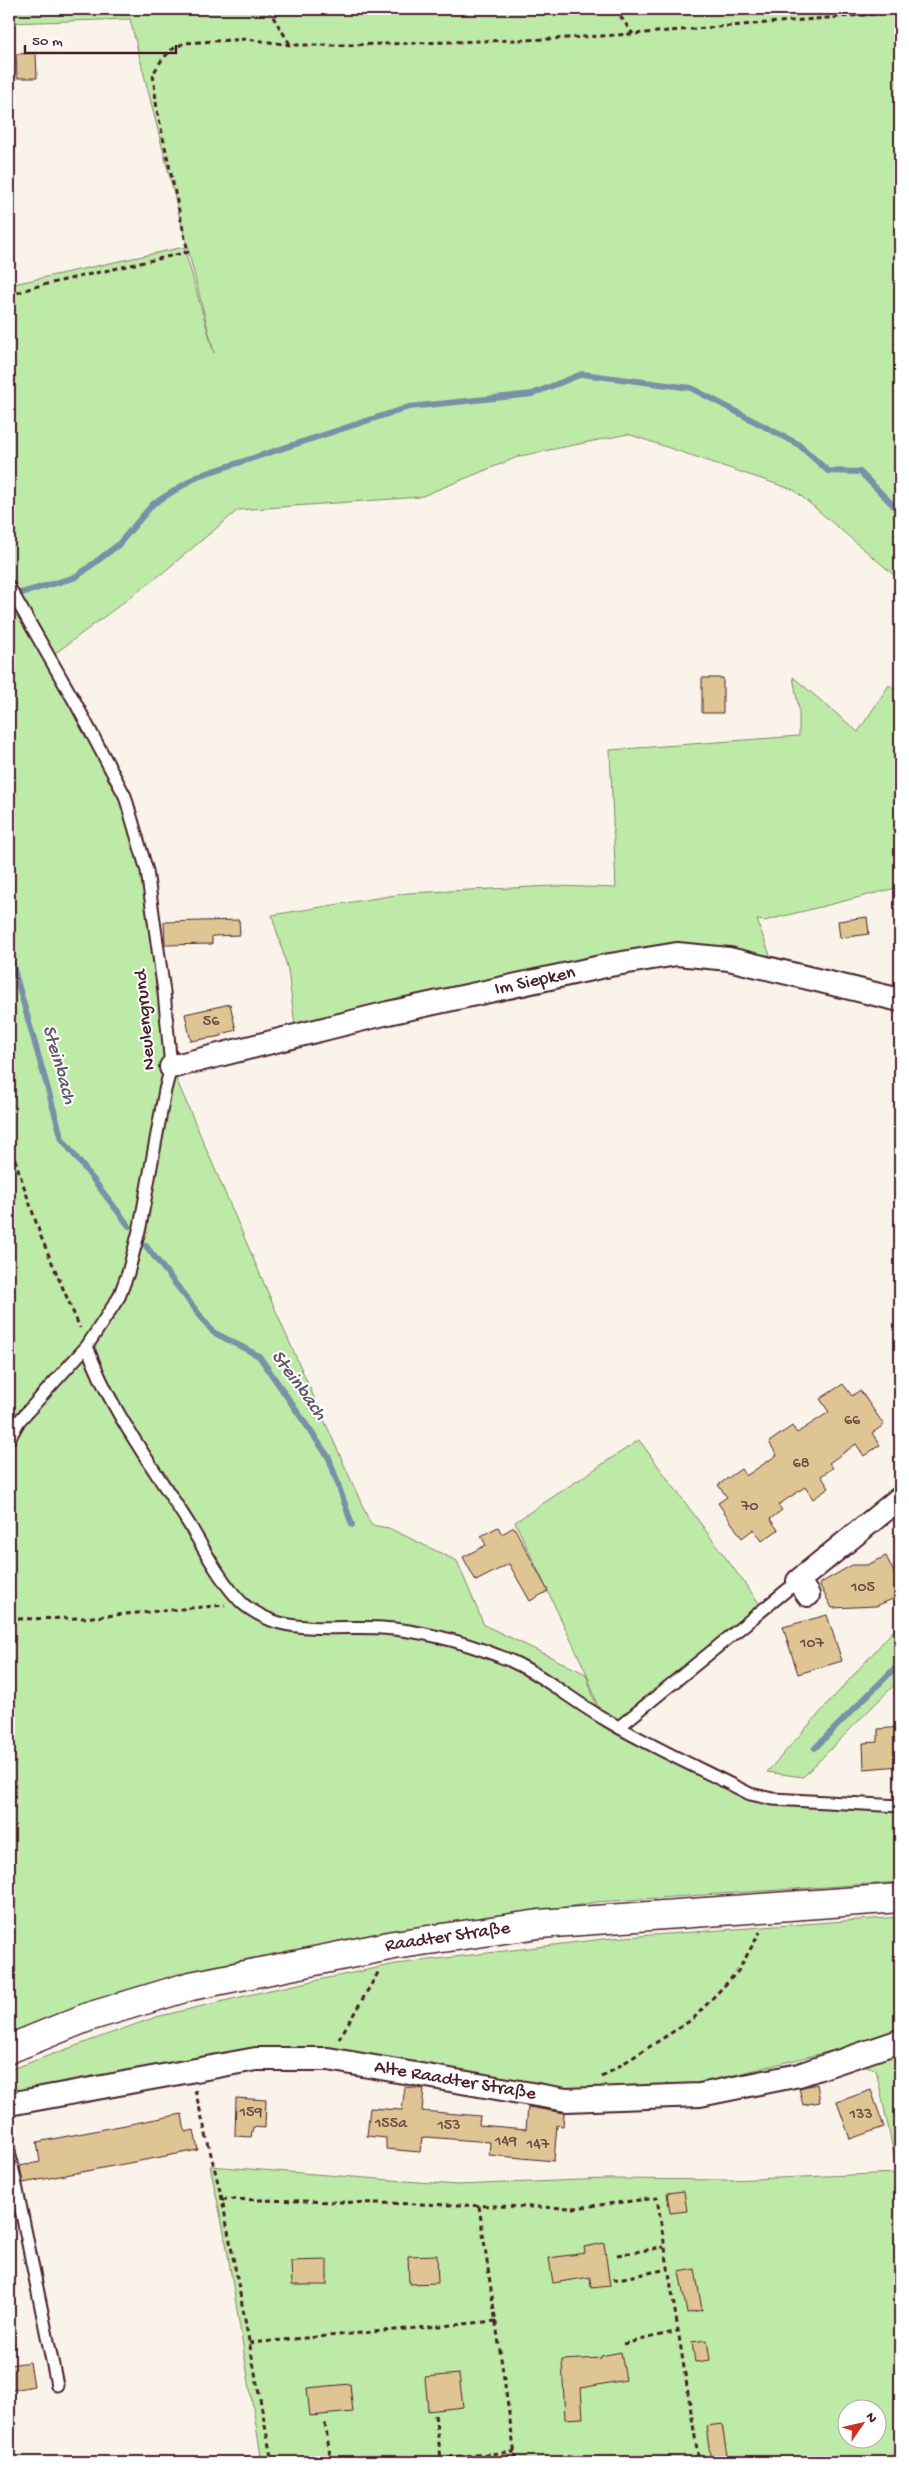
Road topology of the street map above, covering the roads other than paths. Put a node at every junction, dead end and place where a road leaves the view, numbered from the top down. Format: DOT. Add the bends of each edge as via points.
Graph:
graph roads {
  1 [pos="9,587"];
  2 [pos="900,1000"];
  3 [pos="172,1068"];
  4 [pos="87,1346"];
  5 [pos="9,1439"];
  6 [pos="900,1498"];
  7 [pos="803,1588"];
  8 [pos="619,1727"];
  9 [pos="900,1806"];
  10 [pos="900,1898"];
  11 [pos="900,2041"];
  12 [pos="9,2049"];
  13 [pos="9,2104"];
  14 [pos="9,2151"];
  15 [pos="57,2385"];
  1 -- 3 [label="lane, Neulengrund" via="125,796 147,871"];
  2 -- 3 [label="street, Im Siepken" via="730,959 677,954 610,965 388,1013"];
  3 -- 4 [label="lane, Neulengrund" via="128,1273 119,1297"];
  4 -- 5 [label="lane, Neulengrund" via="19,1421"];
  4 -- 8 [label="lane" via="117,1409 220,1574 243,1603 279,1622 420,1632 464,1643 511,1660"];
  6 -- 7 [label="street"];
  7 -- 8 [label="lane"];
  8 -- 9 [label="lane" via="750,1794 773,1799"];
  10 -- 12 [label="main road, Raadter Straße" via="539,1924 394,1944 191,1986 88,2017"];
  11 -- 13 [label="street, Alte Raadter Straße" via="800,2075 700,2095 566,2100 328,2059 256,2059"];
  14 -- 15 [label="lane"];
}
